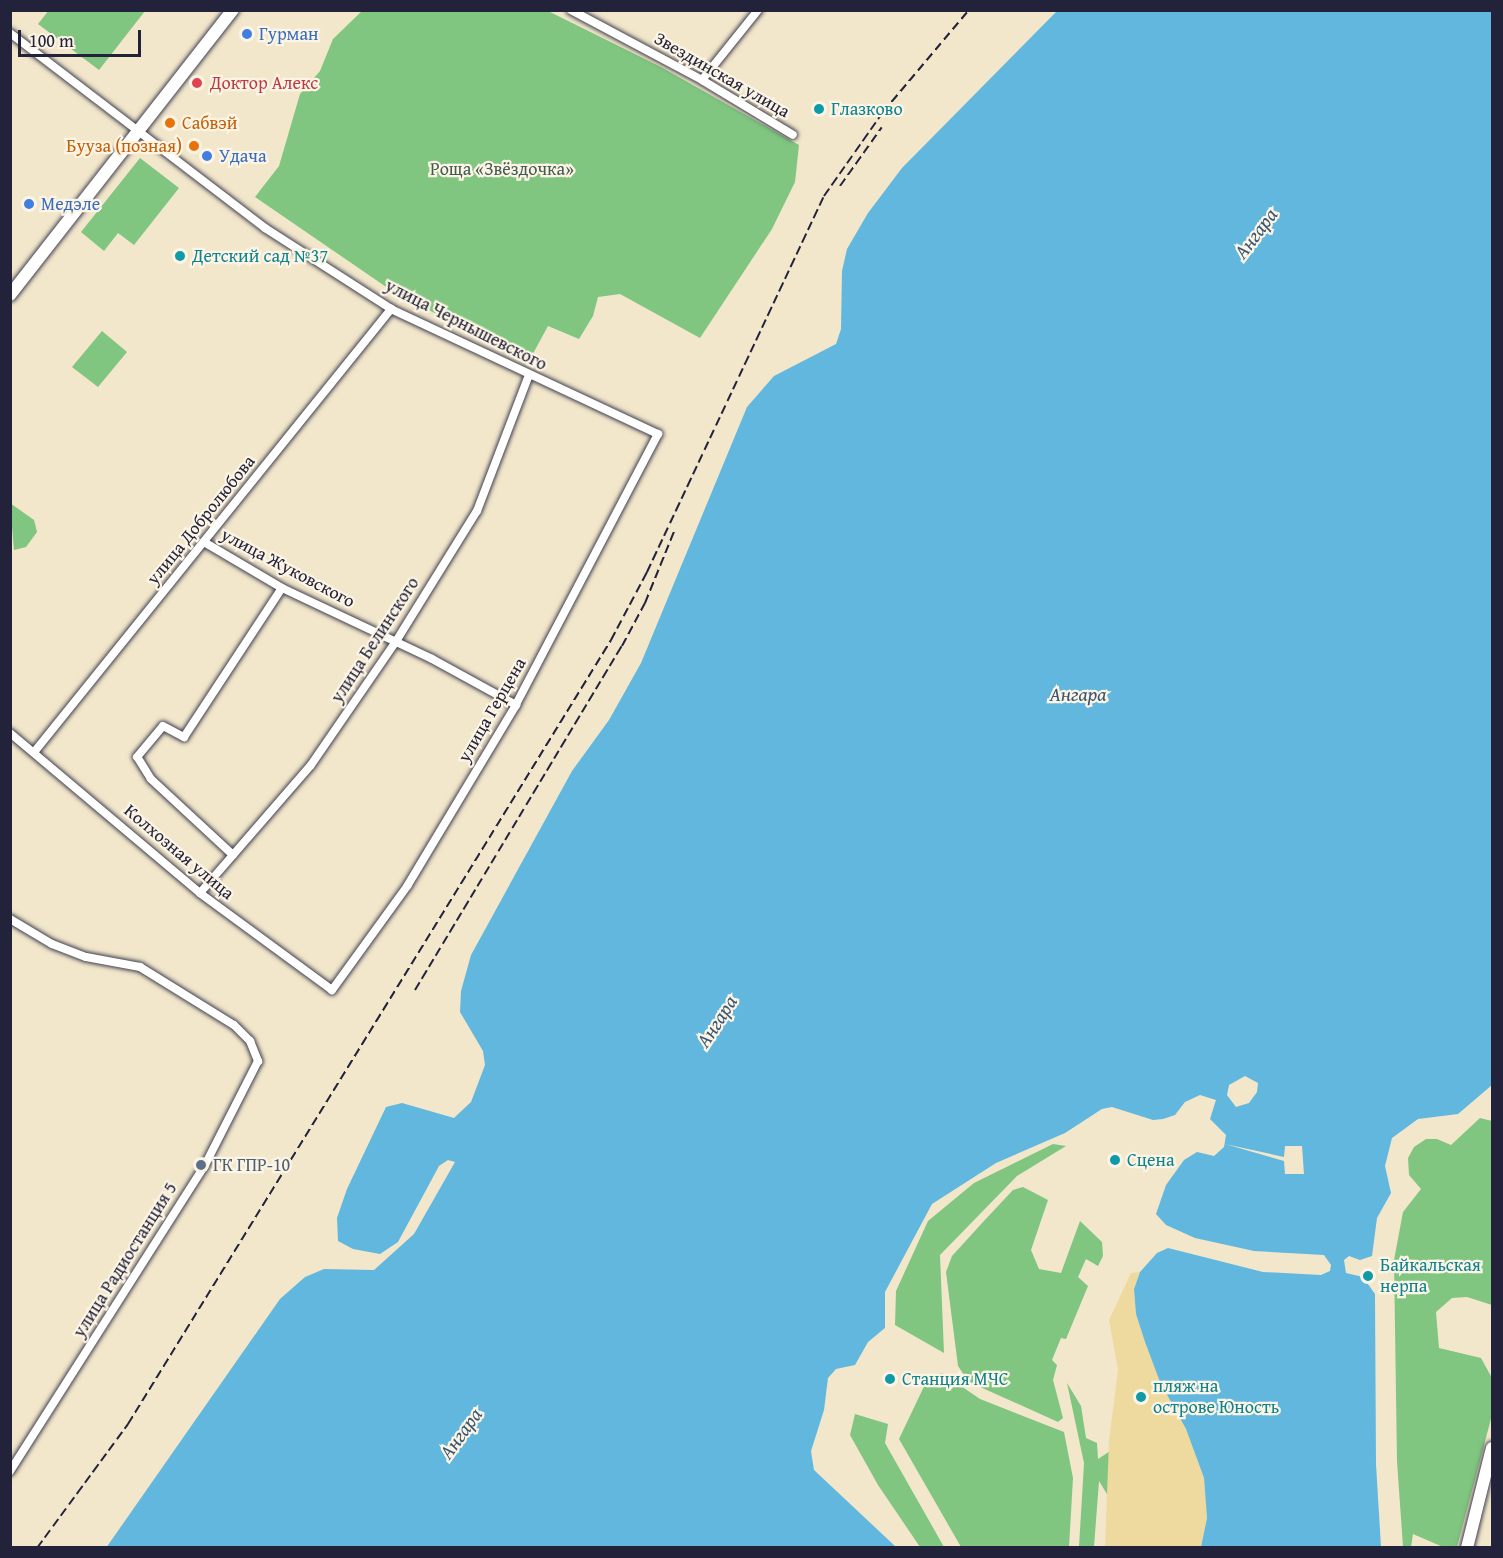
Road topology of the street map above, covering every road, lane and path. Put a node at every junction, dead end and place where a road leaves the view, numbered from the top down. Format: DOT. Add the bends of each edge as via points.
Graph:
graph roads {
  1 [pos="233,10"];
  2 [pos="571,10"];
  3 [pos="758,10"];
  4 [pos="10,33"];
  5 [pos="702,80"];
  6 [pos="137,130"];
  7 [pos="793,135"];
  8 [pos="10,295"];
  9 [pos="391,309"];
  10 [pos="529,375"];
  11 [pos="658,434"];
  12 [pos="204,542"];
  13 [pos="282,588"];
  14 [pos="395,643"];
  15 [pos="516,705"];
  16 [pos="10,733"];
  17 [pos="35,751"];
  18 [pos="233,855"];
  19 [pos="200,893"];
  20 [pos="10,919"];
  21 [pos="332,990"];
  22 [pos="1492,1448"];
  23 [pos="10,1471"];
  24 [pos="1467,1548"];
  1 -- 6 [label="main road"];
  2 -- 5 [label="street, Звездинская улица"];
  3 -- 5 [label="street"];
  4 -- 6 [label="street, улица Чернышевского"];
  5 -- 7 [label="street, Звездинская улица"];
  6 -- 8 [label="main road"];
  6 -- 9 [label="street, улица Чернышевского" via="265,228"];
  9 -- 10 [label="street, улица Чернышевского"];
  9 -- 12 [label="street, улица Добролюбова"];
  10 -- 11 [label="street, улица Чернышевского"];
  10 -- 14 [label="street, улица Белинского" via="477,511"];
  11 -- 15 [label="street, улица Герцена"];
  12 -- 13 [label="street, улица Жуковского"];
  12 -- 17 [label="street, улица Добролюбова"];
  13 -- 14 [label="street, улица Жуковского"];
  13 -- 18 [label="street" via="184,736 163,726 137,757 151,778"];
  14 -- 15 [label="street, улица Жуковского"];
  14 -- 18 [label="street, улица Белинского" via="311,765"];
  15 -- 21 [label="street, улица Герцена" via="408,885"];
  16 -- 17 [label="street, Колхозная улица"];
  17 -- 19 [label="street, Колхозная улица"];
  18 -- 19 [label="street, улица Белинского"];
  19 -- 21 [label="street, Колхозная улица"];
  20 -- 23 [label="street, улица Радиостанция 5" via="52,944 86,957 140,967 234,1025 250,1041 258,1061 205,1165"];
  22 -- 24 [label="main road"];
}
